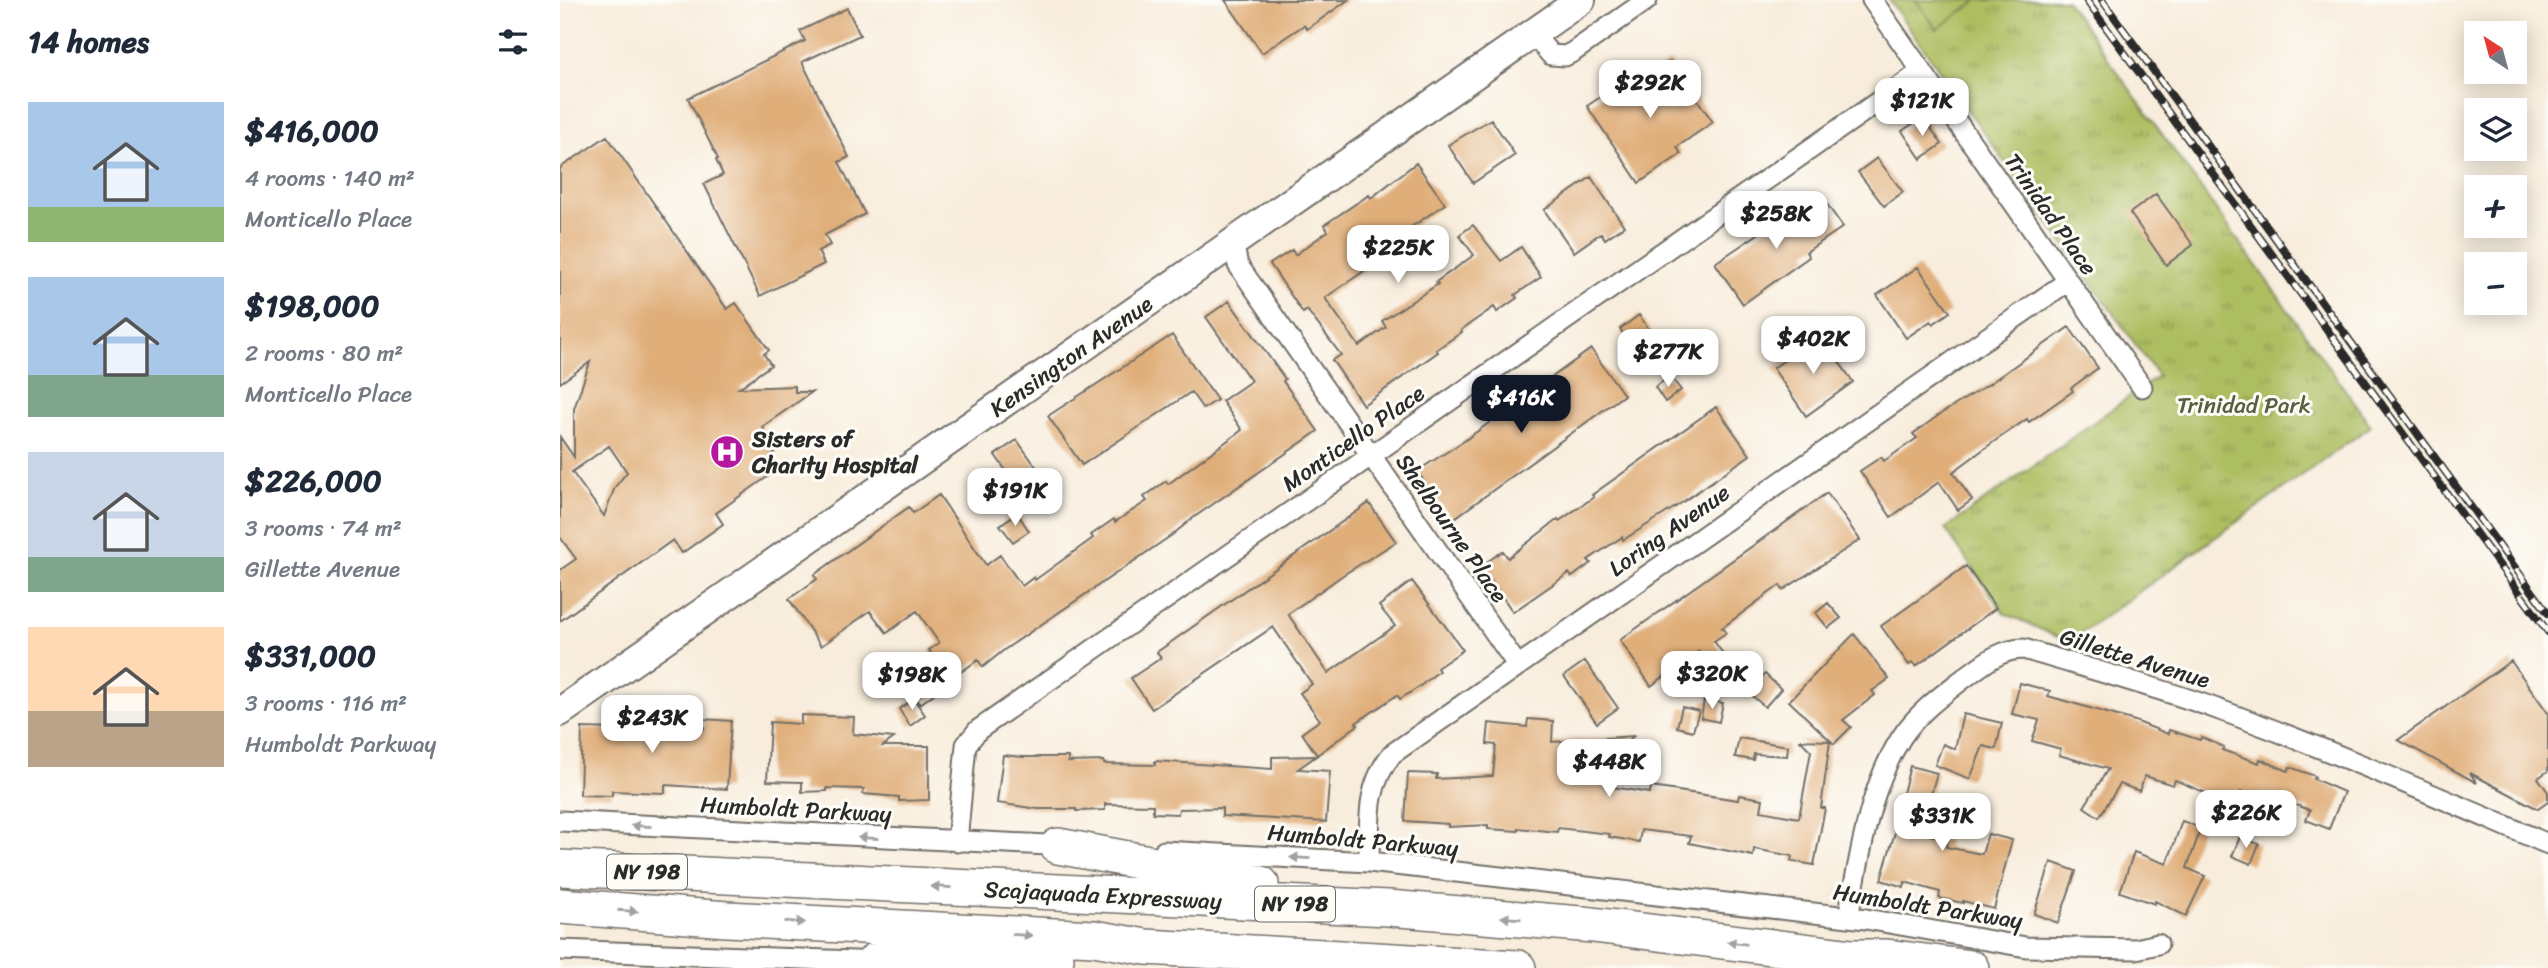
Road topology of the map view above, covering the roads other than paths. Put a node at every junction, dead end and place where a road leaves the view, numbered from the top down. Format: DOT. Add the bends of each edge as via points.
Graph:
graph roads {
  1 [pos="1581,0"];
  2 [pos="1647,0"];
  3 [pos="1872,0"];
  4 [pos="1533,34"];
  5 [pos="1922,71"];
  6 [pos="1233,243"];
  7 [pos="2068,281"];
  8 [pos="2142,387"];
  9 [pos="1371,455"];
  10 [pos="1518,666"];
  11 [pos="560,712"];
  12 [pos="560,821"];
  13 [pos="957,842"];
  14 [pos="2548,844"];
  15 [pos="1058,846"];
  16 [pos="1369,862"];
  17 [pos="560,867"];
  18 [pos="560,906"];
  19 [pos="1388,908"];
  20 [pos="1848,917"];
  21 [pos="2158,944"];
  22 [pos="1146,947"];
  23 [pos="560,950"];
  24 [pos="601,960"];
  25 [pos="874,961"];
  26 [pos="1863,962"];
  27 [pos="952,967"];
  28 [pos="980,968"];
  29 [pos="1518,968"];
  30 [pos="1971,968"];
  1 -- 4 [label="street, Kensington Avenue"];
  2 -- 4 [label="street" via="1565,57 1551,55"];
  3 -- 5 [label="street, Trinidad Place"];
  4 -- 6 [label="street, Kensington Avenue"];
  5 -- 7 [label="street, Trinidad Place"];
  5 -- 9 [label="street, Monticello Place"];
  6 -- 9 [label="street, Shelbourne Place" via="1238,265"];
  6 -- 11 [label="street, Kensington Avenue"];
  7 -- 8 [label="street, Trinidad Place"];
  7 -- 10 [label="street, Loring Avenue"];
  9 -- 10 [label="street, Shelbourne Place"];
  9 -- 13 [label="street, Monticello Place" via="973,734 965,751"];
  10 -- 16 [label="street, Loring Avenue" via="1392,754 1383,765 1371,792"];
  13 -- 12 [label="street, Humboldt Parkway, one-way"];
  13 -- 15 [label="street, Humboldt Parkway"];
  14 -- 20 [label="street, Gillette Avenue" via="2219,709 2024,649 2008,650 1949,690 1902,736 1875,794"];
  16 -- 15 [label="street, Humboldt Parkway, one-way"];
  15 -- 19 [label="highway"];
  16 -- 20 [label="street, Humboldt Parkway"];
  19 -- 17 [label="highway, Scajaquada Expressway / NY 198, one-way"];
  18 -- 22 [label="highway, Scajaquada Expressway / NY 198, one-way" via="1094,939"];
  26 -- 19 [label="highway, Scajaquada Expressway / NY 198, one-way" via="1593,925"];
  20 -- 21 [label="street, Humboldt Parkway" via="2026,947 2136,949"];
  22 -- 25 [label="highway" via="1090,960"];
  22 -- 29 [label="highway, Scajaquada Expressway / NY 198"];
  23 -- 24 [label="street"];
  24 -- 25 [label="street"];
  25 -- 27 [label="street"];
  26 -- 30 [label="highway, Scajaquada Expressway" via="1887,957"];
  27 -- 28 [label="street"];
}
